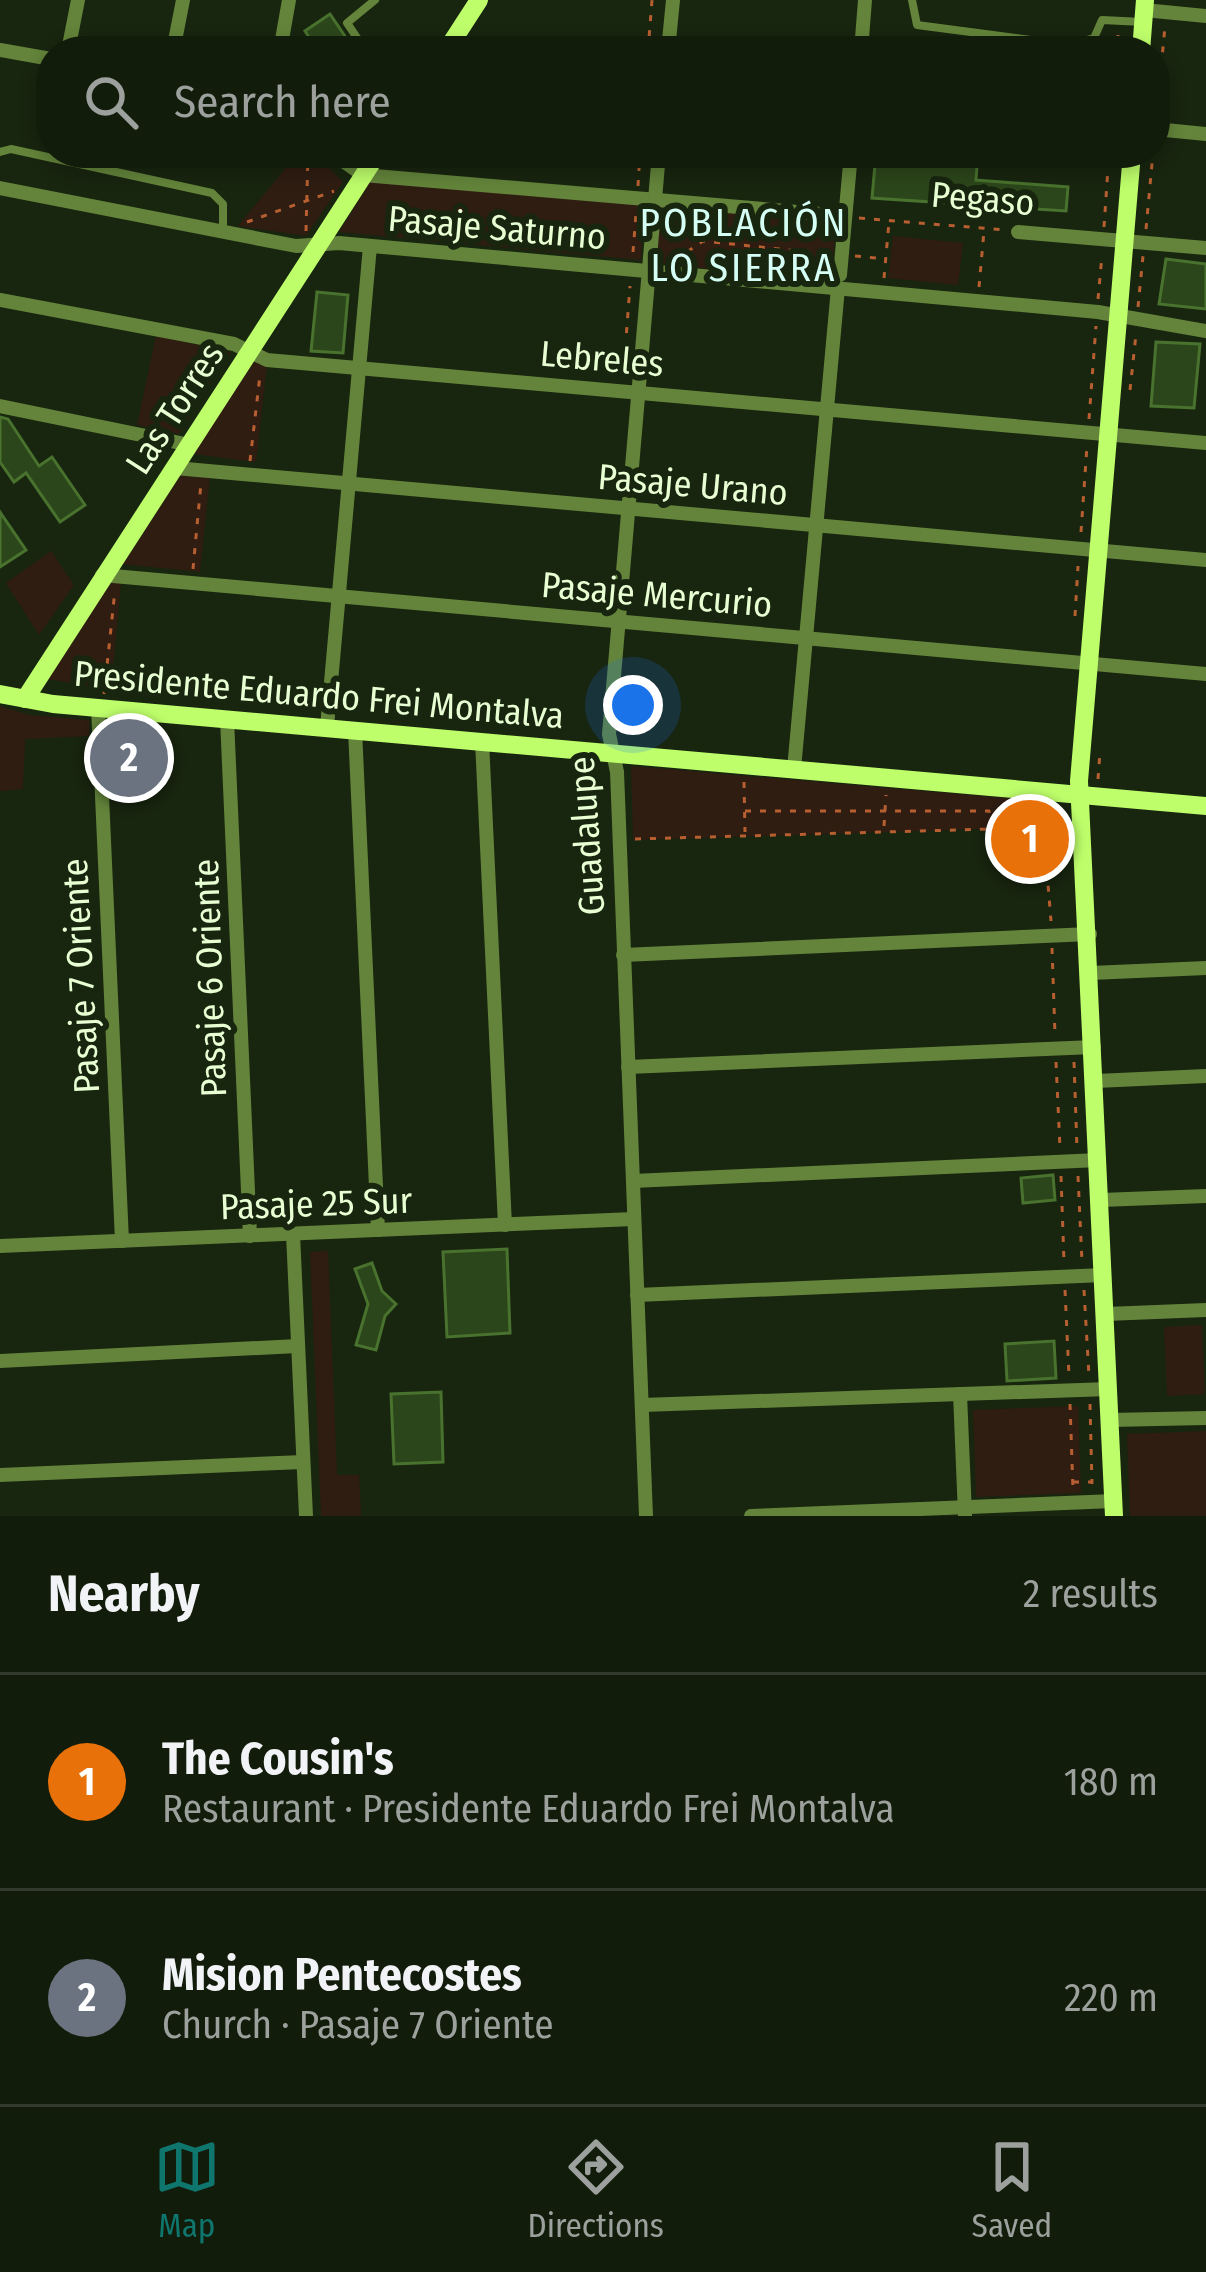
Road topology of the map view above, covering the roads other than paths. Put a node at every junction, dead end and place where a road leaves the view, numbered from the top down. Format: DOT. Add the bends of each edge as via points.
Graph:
graph roads {
  1 [pos="78,0"];
  2 [pos="183,0"];
  3 [pos="289,0"];
  4 [pos="375,0"];
  5 [pos="673,0"];
  6 [pos="866,0"];
  7 [pos="912,0"];
  8 [pos="473,3"];
  9 [pos="1144,11"];
  10 [pos="1206,16"];
  11 [pos="71,36"];
  12 [pos="176,36"];
  13 [pos="283,36"];
  14 [pos="356,36"];
  15 [pos="454,36"];
  16 [pos="669,36"];
  17 [pos="862,36"];
  18 [pos="1001,36"];
  19 [pos="1095,36"];
  20 [pos="0,50"];
  21 [pos="36,56"];
  22 [pos="1170,130"];
  23 [pos="1206,134"];
  24 [pos="0,152"];
  25 [pos="36,155"];
  26 [pos="97,168"];
  27 [pos="349,168"];
  28 [pos="368,168"];
  29 [pos="659,168"];
  30 [pos="850,168"];
  31 [pos="1131,168"];
  32 [pos="361,179"];
  33 [pos="0,188"];
  34 [pos="660,200"];
  35 [pos="845,216"];
  36 [pos="226,228"];
  37 [pos="1018,232"];
  38 [pos="1124,241"];
  39 [pos="313,245"];
  40 [pos="370,246"];
  41 [pos="1206,248"];
  42 [pos="654,271"];
  43 [pos="839,281"];
  44 [pos="0,300"];
  45 [pos="1107,314"];
  46 [pos="1206,331"];
  47 [pos="256,355"];
  48 [pos="359,367"];
  49 [pos="638,392"];
  50 [pos="0,406"];
  51 [pos="827,409"];
  52 [pos="1098,432"];
  53 [pos="1206,442"];
  54 [pos="190,445"];
  55 [pos="175,468"];
  56 [pos="349,483"];
  57 [pos="628,508"];
  58 [pos="817,525"];
  59 [pos="1088,549"];
  60 [pos="1206,560"];
  61 [pos="109,576"];
  62 [pos="339,596"];
  63 [pos="618,621"];
  64 [pos="806,638"];
  65 [pos="1087,663"];
  66 [pos="1206,674"];
  67 [pos="0,694"];
  68 [pos="25,699"];
  69 [pos="100,708"];
  70 [pos="227,719"];
  71 [pos="328,728"];
  72 [pos="355,730"];
  73 [pos="482,741"];
  74 [pos="613,752"];
  75 [pos="794,769"];
  76 [pos="1079,795"];
  77 [pos="1206,806"];
  78 [pos="1090,934"];
  79 [pos="622,955"];
  80 [pos="1206,968"];
  81 [pos="1091,973"];
  82 [pos="1094,1047"];
  83 [pos="628,1067"];
  84 [pos="1206,1076"];
  85 [pos="1096,1081"];
  86 [pos="1099,1160"];
  87 [pos="633,1180"];
  88 [pos="1206,1196"];
  89 [pos="1101,1200"];
  90 [pos="634,1219"];
  91 [pos="505,1225"];
  92 [pos="378,1230"];
  93 [pos="293,1234"];
  94 [pos="250,1236"];
  95 [pos="122,1241"];
  96 [pos="0,1246"];
  97 [pos="1104,1275"];
  98 [pos="638,1295"];
  99 [pos="1206,1310"];
  100 [pos="1106,1314"];
  101 [pos="298,1346"];
  102 [pos="0,1361"];
  103 [pos="1109,1389"];
  104 [pos="960,1394"];
  105 [pos="642,1405"];
  106 [pos="1206,1418"];
  107 [pos="1110,1420"];
  108 [pos="303,1462"];
  109 [pos="0,1475"];
  110 [pos="1114,1508"];
  111 [pos="965,1511"];
  112 [pos="306,1516"];
  113 [pos="646,1516"];
  114 [pos="751,1516"];
  1 -- 11 [label="street"];
  2 -- 12 [label="street"];
  3 -- 13 [label="street"];
  4 -- 14 [label="lane" via="347,23"];
  5 -- 16 [label="street"];
  6 -- 17 [label="street"];
  7 -- 18 [label="lane" via="917,25"];
  8 -- 15 [label="street"];
  9 -- 10 [label="street"];
  9 -- 19 [label="lane" via="1102,20"];
  20 -- 21 [label="street"];
  22 -- 23 [label="street"];
  24 -- 25 [label="lane"];
  26 -- 36 [label="lane" via="212,193 223,204"];
  27 -- 32 [label="street"];
  28 -- 32 [label="street, Las Torres"];
  29 -- 34 [label="street, Guadalupe"];
  30 -- 35 [label="street"];
  31 -- 38 [label="street"];
  32 -- 34 [label="street"];
  32 -- 39 [label="street, Las Torres"];
  33 -- 36 [label="street, Pasaje Saturno"];
  34 -- 35 [label="street"];
  34 -- 42 [label="street, Guadalupe"];
  35 -- 43 [label="street"];
  36 -- 39 [label="street, Pasaje Saturno"];
  37 -- 38 [label="street, Pegaso"];
  38 -- 41 [label="street, Pegaso"];
  38 -- 45 [label="street"];
  39 -- 40 [label="street, Pasaje Saturno"];
  39 -- 47 [label="street, Las Torres"];
  40 -- 42 [label="street, Pasaje Saturno"];
  40 -- 48 [label="street"];
  42 -- 43 [label="street, Pasaje Saturno"];
  42 -- 49 [label="street, Guadalupe"];
  43 -- 45 [label="street, Pasaje Saturno"];
  43 -- 51 [label="street"];
  44 -- 47 [label="street, Lebreles" via="234,344"];
  45 -- 46 [label="street, Pasaje Saturno"];
  45 -- 52 [label="street"];
  47 -- 48 [label="street, Lebreles"];
  47 -- 54 [label="street, Las Torres"];
  48 -- 49 [label="street, Lebreles"];
  48 -- 56 [label="street"];
  49 -- 51 [label="street, Lebreles"];
  49 -- 57 [label="street, Guadalupe"];
  50 -- 54 [label="street"];
  51 -- 52 [label="street, Lebreles"];
  51 -- 58 [label="street"];
  52 -- 53 [label="street, Lebreles"];
  52 -- 59 [label="street"];
  54 -- 55 [label="street, Las Torres"];
  55 -- 56 [label="street, Pasaje Urano"];
  55 -- 61 [label="street, Las Torres"];
  56 -- 57 [label="street, Pasaje Urano"];
  56 -- 62 [label="street"];
  57 -- 58 [label="street, Pasaje Urano"];
  57 -- 63 [label="street, Guadalupe"];
  58 -- 59 [label="street, Pasaje Urano"];
  58 -- 64 [label="street"];
  59 -- 60 [label="street, Pasaje Urano"];
  59 -- 65 [label="street"];
  61 -- 62 [label="street, Pasaje Mercurio"];
  61 -- 68 [label="street, Las Torres"];
  62 -- 63 [label="street, Pasaje Mercurio"];
  62 -- 71 [label="street"];
  63 -- 64 [label="street, Pasaje Mercurio"];
  63 -- 74 [label="street, Guadalupe"];
  64 -- 65 [label="street, Pasaje Mercurio"];
  64 -- 75 [label="street"];
  65 -- 66 [label="street, Pasaje Mercurio"];
  65 -- 76 [label="street"];
  67 -- 68 [label="street, Presidente Eduardo Frei Montalva"];
  68 -- 69 [label="street, Presidente Eduardo Frei Montalva"];
  69 -- 70 [label="street, Presidente Eduardo Frei Montalva"];
  69 -- 95 [label="street, Pasaje 7 Oriente"];
  70 -- 71 [label="street, Presidente Eduardo Frei Montalva"];
  70 -- 94 [label="street, Pasaje 6 Oriente"];
  71 -- 72 [label="street, Presidente Eduardo Frei Montalva"];
  72 -- 73 [label="street, Presidente Eduardo Frei Montalva"];
  72 -- 92 [label="street"];
  73 -- 74 [label="street, Presidente Eduardo Frei Montalva"];
  73 -- 91 [label="street"];
  74 -- 75 [label="street, Presidente Eduardo Frei Montalva"];
  74 -- 79 [label="street, Guadalupe"];
  75 -- 76 [label="street, Presidente Eduardo Frei Montalva"];
  76 -- 77 [label="street, Presidente Eduardo Frei Montalva"];
  76 -- 78 [label="street"];
  78 -- 79 [label="street"];
  78 -- 81 [label="street"];
  79 -- 83 [label="street, Guadalupe"];
  80 -- 81 [label="street"];
  81 -- 82 [label="street"];
  82 -- 83 [label="street"];
  82 -- 85 [label="street"];
  83 -- 87 [label="street, Guadalupe"];
  84 -- 85 [label="street"];
  85 -- 86 [label="street"];
  86 -- 87 [label="street"];
  86 -- 89 [label="street"];
  87 -- 90 [label="street, Guadalupe"];
  88 -- 89 [label="street"];
  89 -- 97 [label="street"];
  90 -- 91 [label="street, Pasaje 25 Sur"];
  90 -- 98 [label="street, Guadalupe"];
  91 -- 92 [label="street, Pasaje 25 Sur"];
  92 -- 93 [label="street, Pasaje 25 Sur"];
  93 -- 94 [label="street, Pasaje 25 Sur"];
  93 -- 101 [label="street"];
  94 -- 95 [label="street, Pasaje 25 Sur"];
  95 -- 96 [label="street, Pasaje 25 Sur"];
  97 -- 98 [label="street"];
  97 -- 100 [label="street"];
  98 -- 105 [label="street, Guadalupe"];
  99 -- 100 [label="street"];
  100 -- 103 [label="street"];
  101 -- 102 [label="street"];
  101 -- 108 [label="street"];
  103 -- 104 [label="street"];
  103 -- 107 [label="street"];
  104 -- 105 [label="street"];
  104 -- 111 [label="street"];
  105 -- 113 [label="street, Guadalupe"];
  106 -- 107 [label="street"];
  107 -- 110 [label="street"];
  108 -- 109 [label="street"];
  108 -- 112 [label="street"];
  110 -- 111 [label="street"];
  111 -- 114 [label="street"];
}
